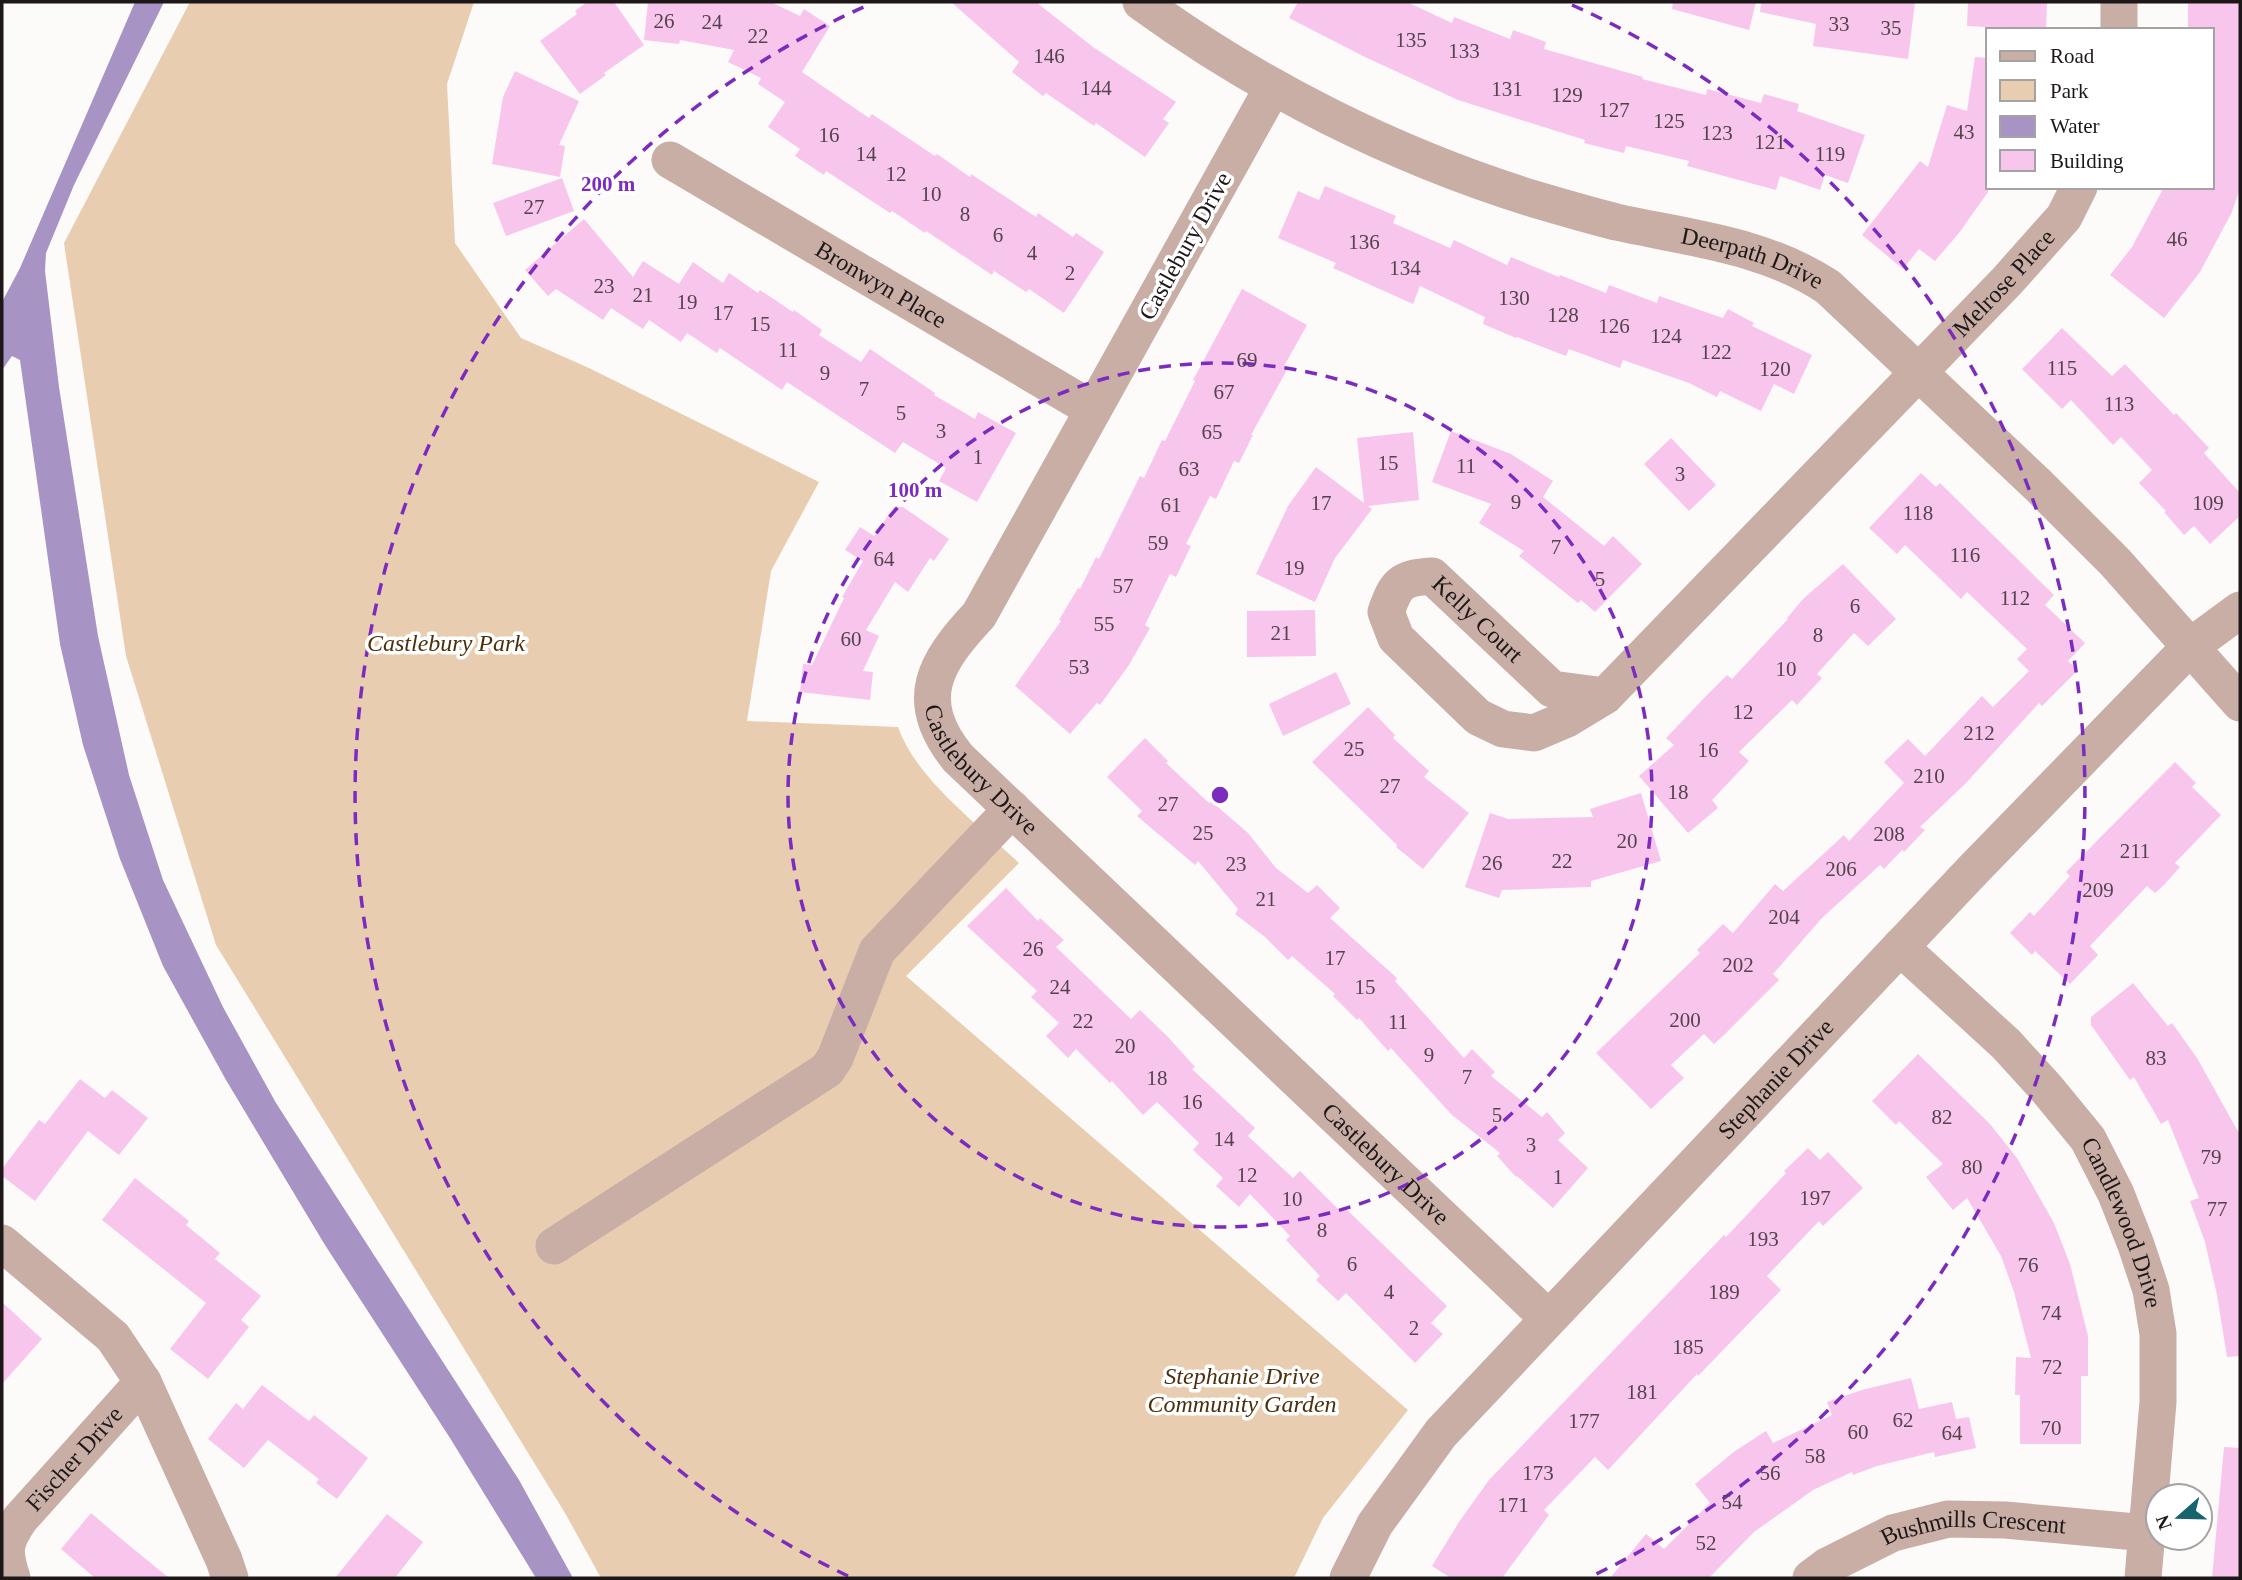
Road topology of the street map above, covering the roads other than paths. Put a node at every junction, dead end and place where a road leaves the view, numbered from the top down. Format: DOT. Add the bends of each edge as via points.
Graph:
graph roads {
  1 [pos="1141,2"];
  2 [pos="2119,2"];
  3 [pos="2119,28"];
  4 [pos="1273,87"];
  5 [pos="670,160"];
  6 [pos="2078,189"];
  7 [pos="1919,371"];
  8 [pos="1092,410"];
  9 [pos="2240,610"];
  10 [pos="2191,646"];
  11 [pos="1605,696"];
  12 [pos="2240,703"];
  13 [pos="1012,809"];
  14 [pos="1900,947"];
  15 [pos="2,1244"];
  16 [pos="554,1246"];
  17 [pos="1548,1318"];
  18 [pos="143,1382"];
  19 [pos="2151,1482"];
  20 [pos="2144,1533"];
  21 [pos="2145,1552"];
  22 [pos="12,1578"];
  23 [pos="230,1578"];
  24 [pos="1348,1578"];
  25 [pos="1811,1578"];
  26 [pos="2143,1578"];
  1 -- 4 [label="street, Deerpath Drive"];
  2 -- 3 [label="street"];
  4 -- 7 [label="street, Deerpath Drive" via="1423,160 1533,198 1770,256 1828,287"];
  4 -- 8 [label="street, Castlebury Drive"];
  5 -- 8 [label="street, Bronwyn Place"];
  6 -- 7 [label="street, Melrose Place" via="2064,217"];
  7 -- 10 [label="street, Deerpath Drive" via="2106,552"];
  7 -- 11 [label="street, Kelly Court"];
  8 -- 13 [label="street, Castlebury Drive" via="979,615 946,653 934,682 933,710 950,748"];
  9 -- 10 [label="street, Stephanie Drive"];
  10 -- 12 [label="street, Deerpath Drive"];
  10 -- 14 [label="street, Stephanie Drive"];
  11 -- 11 [label="street, Kelly Court" via="1552,689 1432,576 1412,577 1394,589 1386,612 1396,638 1478,717 1503,729 1534,733"];
  13 -- 16 [label="street" via="877,951 827,1070"];
  13 -- 17 [label="street, Castlebury Drive"];
  14 -- 17 [label="street, Stephanie Drive"];
  14 -- 19 [label="street, Candlewood Drive" via="2006,1044 2047,1089 2088,1139 2116,1194 2151,1290 2158,1334"];
  15 -- 18 [label="street" via="113,1337"];
  17 -- 24 [label="street, Stephanie Drive" via="1441,1433 1375,1524"];
  18 -- 22 [label="street, Fischer Drive" via="20,1519 7,1539 6,1560"];
  18 -- 23 [label="street"];
  20 -- 25 [label="street, Bushmills Crescent" via="1948,1519 1893,1533"];
  21 -- 26 [label="street, Candlewood Drive"];
}
